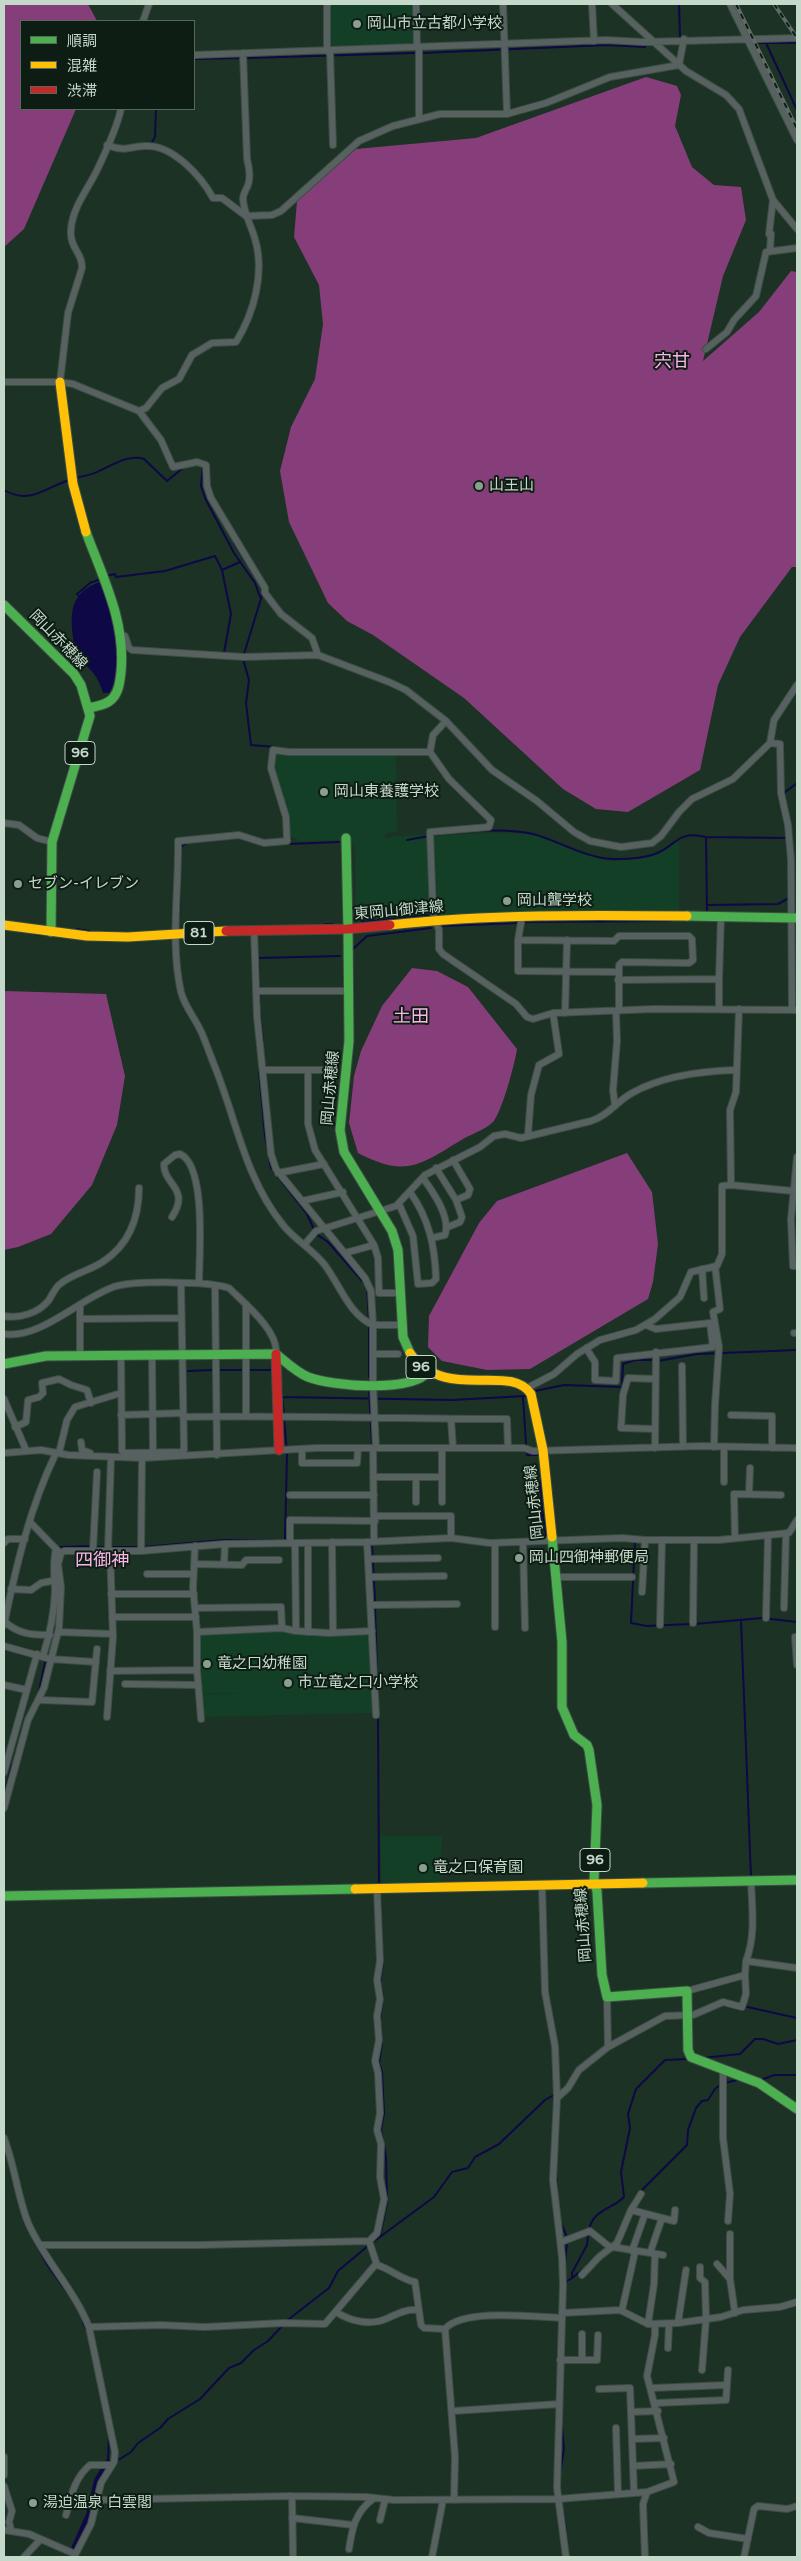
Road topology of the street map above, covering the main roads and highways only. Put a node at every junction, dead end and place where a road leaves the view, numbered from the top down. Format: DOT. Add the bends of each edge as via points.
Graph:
graph roads {
  1 [pos="60,382"];
  2 [pos="4,605"];
  3 [pos="89,708"];
  4 [pos="346,838"];
  5 [pos="794,918"];
  6 [pos="4,925"];
  7 [pos="348,929"];
  8 [pos="51,932"];
  9 [pos="276,1354"];
  10 [pos="4,1364"];
  11 [pos="428,1372"];
  12 [pos="284,1450"];
  13 [pos="797,1880"];
  14 [pos="596,1884"];
  15 [pos="4,1896"];
  16 [pos="797,2109"];
  1 -- 3 [label="main road" via="82,519 113,602 120,635 118,692 112,701"];
  2 -- 3 [label="main road, 岡山赤穂線 / 96" via="74,674"];
  3 -- 8 [label="main road, 岡山赤穂線 / 96" via="89,724 52,842"];
  4 -- 7 [label="main road, 岡山赤穂線"];
  5 -- 7 [label="main road, 東岡山御津線 / 81" via="598,915 521,921 435,920"];
  6 -- 8 [label="main road, 東岡山御津線 / 81"];
  7 -- 8 [label="main road, 東岡山御津線 / 81" via="254,929 108,937"];
  7 -- 11 [label="main road, 岡山赤穂線 / 96" via="349,1041 340,1130 344,1152 392,1231 398,1250 403,1338 419,1366"];
  9 -- 10 [label="main road" via="46,1356"];
  9 -- 11 [label="main road" via="298,1372 323,1382 411,1383 422,1379"];
  9 -- 12 [label="main road"];
  11 -- 14 [label="main road, 岡山赤穂線 / 96" via="454,1380 515,1381 527,1388 535,1406 543,1450 562,1642 562,1708 574,1735 589,1750 597,1799"];
  13 -- 14 [label="main road"];
  14 -- 15 [label="main road"];
  14 -- 16 [label="main road, 岡山赤穂線 / 96" via="602,1975 607,1997 687,1990 688,2050 691,2057 759,2084"];
}
